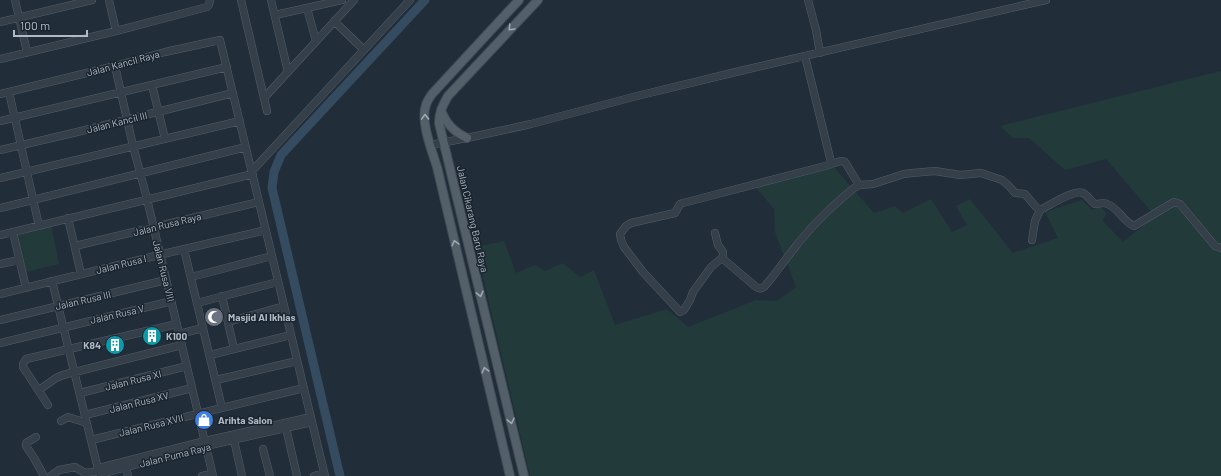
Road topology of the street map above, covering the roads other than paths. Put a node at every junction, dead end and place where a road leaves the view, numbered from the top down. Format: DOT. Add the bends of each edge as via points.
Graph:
graph roads {
  1 [pos="15,0"];
  2 [pos="92,0"];
  3 [pos="109,0"];
  4 [pos="210,0"];
  5 [pos="241,0"];
  6 [pos="271,0"];
  7 [pos="342,0"];
  8 [pos="354,0"];
  9 [pos="410,0"];
  10 [pos="519,0"];
  11 [pos="538,0"];
  12 [pos="808,0"];
  13 [pos="1046,0"];
  14 [pos="63,4"];
  15 [pos="307,8"];
  16 [pos="275,15"];
  17 [pos="19,18"];
  18 [pos="334,21"];
  19 [pos="0,22"];
  20 [pos="116,31"];
  21 [pos="316,41"];
  22 [pos="363,49"];
  23 [pos="27,52"];
  24 [pos="820,53"];
  25 [pos="805,56"];
  26 [pos="0,59"];
  27 [pos="115,66"];
  28 [pos="227,67"];
  29 [pos="288,72"];
  30 [pos="152,85"];
  31 [pos="9,92"];
  32 [pos="121,92"];
  33 [pos="233,93"];
  34 [pos="0,94"];
  35 [pos="264,98"];
  36 [pos="441,110"];
  37 [pos="267,111"];
  38 [pos="158,112"];
  39 [pos="14,118"];
  40 [pos="127,119"];
  41 [pos="0,121"];
  42 [pos="240,121"];
  43 [pos="467,138"];
  44 [pos="165,139"];
  45 [pos="444,142"];
  46 [pos="20,145"];
  47 [pos="430,145"];
  48 [pos="133,146"];
  49 [pos="246,147"];
  50 [pos="0,150"];
  51 [pos="249,158"];
  52 [pos="263,158"];
  53 [pos="831,164"];
  54 [pos="27,172"];
  55 [pos="141,172"];
  56 [pos="252,173"];
  57 [pos="0,178"];
  58 [pos="859,185"];
  59 [pos="33,199"];
  60 [pos="147,200"];
  61 [pos="259,202"];
  62 [pos="0,208"];
  63 [pos="1040,210"];
  64 [pos="68,218"];
  65 [pos="39,226"];
  66 [pos="154,227"];
  67 [pos="266,230"];
  68 [pos="13,232"];
  69 [pos="715,233"];
  70 [pos="0,235"];
  71 [pos="1032,240"];
  72 [pos="75,246"];
  73 [pos="1221,248"];
  74 [pos="184,249"];
  75 [pos="160,254"];
  76 [pos="272,256"];
  77 [pos="722,258"];
  78 [pos="19,260"];
  79 [pos="0,264"];
  80 [pos="81,274"];
  81 [pos="191,277"];
  82 [pos="166,280"];
  83 [pos="52,281"];
  84 [pos="278,282"];
  85 [pos="26,288"];
  86 [pos="0,294"];
  87 [pos="222,296"];
  88 [pos="172,301"];
  89 [pos="197,303"];
  90 [pos="58,306"];
  91 [pos="284,306"];
  92 [pos="0,320"];
  93 [pos="228,322"];
  94 [pos="177,324"];
  95 [pos="64,327"];
  96 [pos="203,328"];
  97 [pos="179,334"];
  98 [pos="291,335"];
  99 [pos="0,343"];
  100 [pos="182,345"];
  101 [pos="69,349"];
  102 [pos="234,349"];
  103 [pos="210,355"];
  104 [pos="297,361"];
  105 [pos="187,366"];
  106 [pos="74,371"];
  107 [pos="216,380"];
  108 [pos="192,388"];
  109 [pos="304,388"];
  110 [pos="39,390"];
  111 [pos="80,393"];
  112 [pos="48,405"];
  113 [pos="222,408"];
  114 [pos="198,414"];
  115 [pos="85,415"];
  116 [pos="311,420"];
  117 [pos="61,422"];
  118 [pos="87,423"];
  119 [pos="286,428"];
  120 [pos="259,434"];
  121 [pos="36,437"];
  122 [pos="91,440"];
  123 [pos="234,440"];
  124 [pos="205,444"];
  125 [pos="126,467"];
  126 [pos="100,474"];
  127 [pos="212,475"];
  128 [pos="324,475"];
  129 [pos="44,476"];
  130 [pos="52,476"];
  131 [pos="128,476"];
  132 [pos="202,476"];
  133 [pos="242,476"];
  134 [pos="270,476"];
  135 [pos="297,476"];
  136 [pos="314,476"];
  137 [pos="510,476"];
  138 [pos="524,476"];
  1 -- 17 [label="street"];
  2 -- 14 [label="street"];
  3 -- 20 [label="street"];
  4 -- 20 [label="street" via="207,7"];
  5 -- 35 [label="street"];
  6 -- 16 [label="street"];
  7 -- 15 [label="street"];
  8 -- 18 [label="street"];
  9 -- 22 [label="street"];
  47 -- 10 [label="main road, one-way" via="425,117 426,106 432,94"];
  11 -- 36 [label="main road, Jalan Cikarang Baru Raya, one-way" via="448,96"];
  12 -- 24 [label="street"];
  13 -- 24 [label="street"];
  14 -- 17 [label="street"];
  15 -- 16 [label="street"];
  15 -- 21 [label="street"];
  16 -- 29 [label="street"];
  17 -- 19 [label="street"];
  17 -- 23 [label="street"];
  18 -- 21 [label="street"];
  18 -- 22 [label="street"];
  20 -- 23 [label="street"];
  21 -- 29 [label="street"];
  22 -- 52 [label="street"];
  23 -- 26 [label="street"];
  24 -- 25 [label="street"];
  25 -- 43 [label="street"];
  25 -- 53 [label="street"];
  27 -- 28 [label="street, Jalan Kancil Raya" via="219,40"];
  27 -- 31 [label="street, Jalan Kancil Raya"];
  27 -- 32 [label="street, Jalan Rusa VIII"];
  28 -- 30 [label="street"];
  28 -- 33 [label="street"];
  29 -- 35 [label="street"];
  30 -- 32 [label="street"];
  30 -- 38 [label="street"];
  31 -- 34 [label="street, Jalan Kancil Raya"];
  31 -- 39 [label="street"];
  32 -- 39 [label="street"];
  32 -- 40 [label="street, Jalan Rusa VIII"];
  33 -- 38 [label="street, Jalan Kancil III"];
  33 -- 42 [label="street"];
  35 -- 37 [label="street"];
  36 -- 43 [label="main road" via="450,127"];
  36 -- 45 [label="main road, Jalan Cikarang Baru Raya" via="439,123"];
  38 -- 40 [label="street, Jalan Kancil III"];
  38 -- 44 [label="street"];
  39 -- 41 [label="street"];
  39 -- 46 [label="street"];
  40 -- 46 [label="street, Jalan Kancil III"];
  40 -- 48 [label="street, Jalan Rusa VIII"];
  42 -- 44 [label="street"];
  42 -- 49 [label="street"];
  43 -- 45 [label="street"];
  44 -- 48 [label="street"];
  45 -- 47 [label="street"];
  45 -- 138 [label="main road, Jalan Cikarang Baru Raya, one-way"];
  46 -- 50 [label="street, Jalan Kancil III"];
  46 -- 54 [label="street"];
  137 -- 47 [label="main road, one-way"];
  48 -- 54 [label="street"];
  48 -- 55 [label="street, Jalan Rusa VIII"];
  49 -- 51 [label="street"];
  49 -- 55 [label="street"];
  51 -- 52 [label="street"];
  51 -- 56 [label="street"];
  52 -- 56 [label="street"];
  53 -- 58 [label="street" via="845,162"];
  53 -- 77 [label="street" via="683,203 675,213 631,223 620,234 624,247 643,272 680,312 684,310 693,292 712,267"];
  54 -- 57 [label="street"];
  54 -- 59 [label="street"];
  55 -- 59 [label="street"];
  55 -- 60 [label="street, Jalan Rusa VIII"];
  56 -- 60 [label="street"];
  56 -- 61 [label="street"];
  58 -- 63 [label="street" via="873,184 912,173 981,173 1002,180 1014,194 1025,194"];
  58 -- 77 [label="street" via="820,220 762,288 756,287"];
  59 -- 62 [label="street"];
  59 -- 65 [label="street"];
  60 -- 64 [label="street"];
  60 -- 66 [label="street, Jalan Rusa VIII"];
  61 -- 66 [label="street, Jalan Rusa Raya"];
  61 -- 67 [label="street"];
  63 -- 71 [label="street"];
  63 -- 73 [label="street" via="1071,194 1081,192 1095,204 1106,203 1117,210 1134,226 1176,202 1215,246"];
  64 -- 65 [label="street"];
  64 -- 72 [label="street"];
  65 -- 68 [label="street"];
  66 -- 72 [label="street, Jalan Rusa Raya"];
  66 -- 75 [label="street, Jalan Rusa VIII"];
  67 -- 74 [label="street, Jalan Rusa I"];
  67 -- 76 [label="street"];
  68 -- 70 [label="street"];
  68 -- 78 [label="street"];
  69 -- 77 [label="street" via="723,252"];
  72 -- 80 [label="street"];
  74 -- 75 [label="street, Jalan Rusa I"];
  74 -- 81 [label="street"];
  75 -- 80 [label="street, Jalan Rusa I"];
  75 -- 82 [label="street, Jalan Rusa VIII"];
  76 -- 81 [label="street"];
  76 -- 84 [label="street"];
  78 -- 79 [label="street"];
  78 -- 85 [label="street"];
  80 -- 83 [label="street, Jalan Rusa I"];
  81 -- 89 [label="street"];
  82 -- 88 [label="street, Jalan Rusa VIII"];
  82 -- 90 [label="street, Jalan Rusa III"];
  83 -- 85 [label="street, Jalan Rusa I"];
  83 -- 90 [label="street"];
  84 -- 87 [label="street"];
  84 -- 91 [label="street"];
  85 -- 86 [label="street, Jalan Rusa I"];
  87 -- 89 [label="street"];
  87 -- 93 [label="street"];
  88 -- 94 [label="street, Jalan Rusa VIII"];
  88 -- 95 [label="street, Jalan Rusa V"];
  89 -- 96 [label="street"];
  90 -- 92 [label="street, Jalan Rusa III"];
  90 -- 95 [label="street"];
  91 -- 93 [label="street"];
  91 -- 98 [label="street"];
  93 -- 102 [label="street"];
  94 -- 97 [label="street, Jalan Rusa VIII"];
  94 -- 101 [label="street"];
  95 -- 99 [label="street, Jalan Rusa V"];
  95 -- 101 [label="street"];
  96 -- 97 [label="street"];
  96 -- 103 [label="street"];
  97 -- 100 [label="street, Jalan Rusa VIII"];
  98 -- 102 [label="street"];
  98 -- 104 [label="street"];
  100 -- 105 [label="street, Jalan Rusa VIII"];
  100 -- 106 [label="street"];
  101 -- 106 [label="street"];
  101 -- 110 [label="street" via="24,361 23,367"];
  102 -- 103 [label="street"];
  103 -- 107 [label="street"];
  104 -- 107 [label="street"];
  104 -- 109 [label="street"];
  105 -- 108 [label="street, Jalan Rusa VIII"];
  105 -- 111 [label="street, Jalan Rusa XI"];
  106 -- 110 [label="street" via="59,376"];
  106 -- 111 [label="street"];
  107 -- 113 [label="street"];
  108 -- 114 [label="street, Jalan Rusa VIII"];
  108 -- 115 [label="street, Jalan Rusa XV"];
  109 -- 113 [label="street, Jalan Rusa XVII"];
  109 -- 116 [label="street"];
  110 -- 112 [label="street"];
  111 -- 115 [label="street"];
  113 -- 114 [label="street, Jalan Rusa XVII"];
  114 -- 122 [label="street, Jalan Rusa XVII"];
  114 -- 124 [label="street, Jalan Rusa VIII"];
  115 -- 118 [label="street"];
  116 -- 119 [label="street, Jalan Puma Raya"];
  116 -- 124 [label="street"];
  116 -- 128 [label="street"];
  117 -- 118 [label="street" via="68,417"];
  118 -- 122 [label="street"];
  119 -- 120 [label="street, Jalan Puma Raya"];
  119 -- 135 [label="street"];
  120 -- 123 [label="street, Jalan Puma Raya"];
  120 -- 134 [label="street"];
  121 -- 129 [label="street" via="26,443 26,446"];
  122 -- 126 [label="street"];
  123 -- 124 [label="street, Jalan Puma Raya"];
  123 -- 133 [label="street"];
  124 -- 125 [label="street, Jalan Puma Raya"];
  124 -- 126 [label="street, Jalan Puma Raya" via="103,468"];
  124 -- 127 [label="street, Jalan Rusa VIII"];
  125 -- 126 [label="street, Jalan Puma Raya"];
  125 -- 131 [label="street"];
  126 -- 130 [label="street" via="85,473 75,467 59,470"];
  127 -- 132 [label="street"];
  128 -- 136 [label="street"];
}
